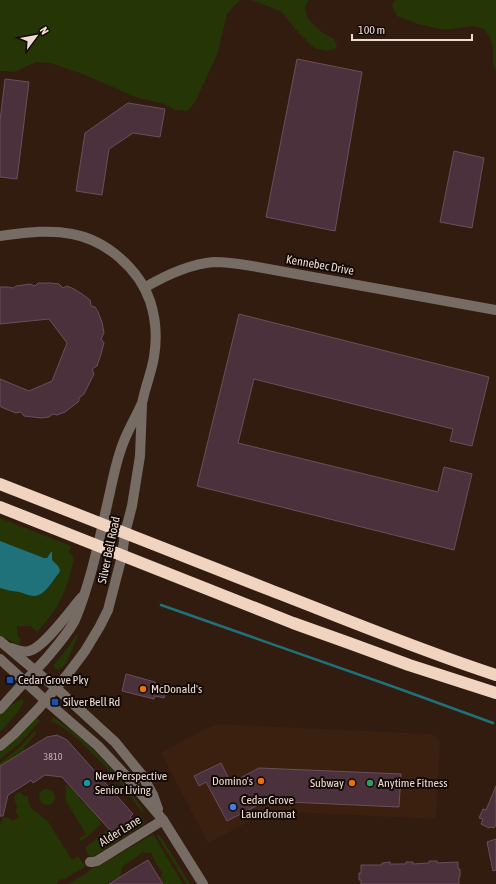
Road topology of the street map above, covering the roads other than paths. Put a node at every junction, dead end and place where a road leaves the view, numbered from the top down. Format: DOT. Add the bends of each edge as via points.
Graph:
graph roads {
  1 [pos="0,236"];
  2 [pos="144,288"];
  3 [pos="496,310"];
  4 [pos="142,402"];
  5 [pos="0,484"];
  6 [pos="0,507"];
  7 [pos="103,524"];
  8 [pos="126,533"];
  9 [pos="98,546"];
  10 [pos="122,556"];
  11 [pos="87,590"];
  12 [pos="2,642"];
  13 [pos="0,659"];
  14 [pos="35,670"];
  15 [pos="496,675"];
  16 [pos="25,682"];
  17 [pos="56,688"];
  18 [pos="496,693"];
  19 [pos="45,700"];
  20 [pos="0,709"];
  21 [pos="0,746"];
  22 [pos="163,820"];
  23 [pos="90,862"];
  24 [pos="203,884"];
  1 -- 2 [label="street, Silver Bell Road" via="72,233 107,248 135,274"];
  2 -- 3 [label="street, Kennebec Drive" via="176,271 198,264 220,262"];
  2 -- 4 [label="street, Silver Bell Road" via="153,312 156,340"];
  4 -- 7 [label="street, Silver Bell Road" via="120,450"];
  4 -- 8 [label="street, Silver Bell Road" via="140,456"];
  5 -- 7 [label="highway"];
  6 -- 9 [label="highway"];
  7 -- 8 [label="highway"];
  7 -- 9 [label="street, Silver Bell Road"];
  8 -- 10 [label="street, Silver Bell Road"];
  8 -- 15 [label="highway" via="372,630"];
  9 -- 10 [label="highway"];
  9 -- 11 [label="street, Silver Bell Road"];
  10 -- 17 [label="street, Silver Bell Road" via="108,610 100,626 85,651"];
  10 -- 18 [label="highway" via="349,644"];
  11 -- 12 [label="street" via="55,630 34,649 21,652"];
  11 -- 14 [label="street, Silver Bell Road" via="73,624"];
  12 -- 14 [label="street"];
  13 -- 16 [label="street"];
  14 -- 16 [label="street, Silver Bell Road"];
  14 -- 17 [label="street"];
  16 -- 19 [label="street"];
  16 -- 20 [label="street, Silver Bell Road"];
  17 -- 19 [label="street, Silver Bell Road"];
  17 -- 22 [label="street" via="115,742 135,765 147,783"];
  19 -- 21 [label="street, Silver Bell Road"];
  19 -- 22 [label="street" via="107,755"];
  22 -- 23 [label="street, Alder Lane" via="97,861"];
  22 -- 24 [label="street"];
}
